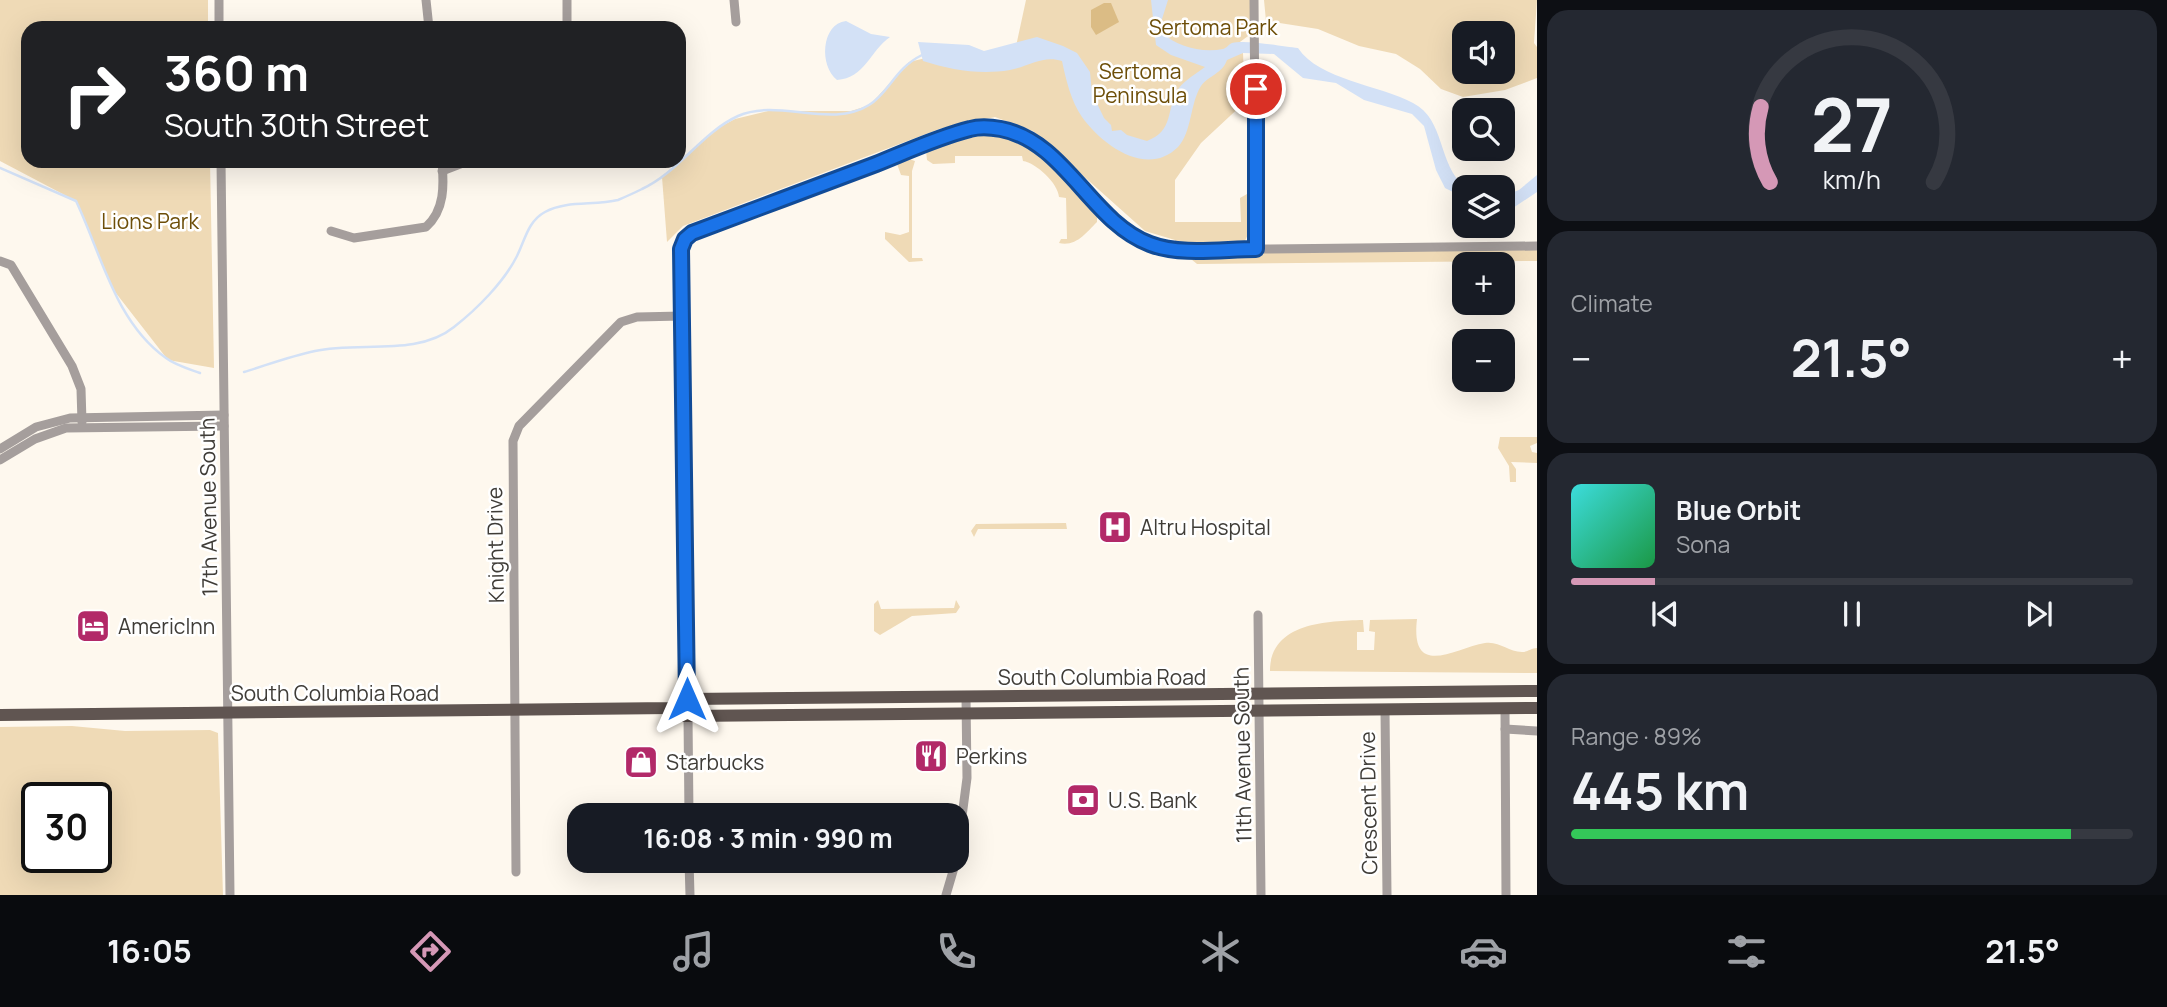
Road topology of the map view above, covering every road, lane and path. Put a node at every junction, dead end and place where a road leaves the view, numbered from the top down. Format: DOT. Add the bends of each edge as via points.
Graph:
graph roads {
  1 [pos="219,0"];
  2 [pos="426,0"];
  3 [pos="568,0"];
  4 [pos="734,0"];
  5 [pos="1254,0"];
  6 [pos="219,21"];
  7 [pos="428,21"];
  8 [pos="568,21"];
  9 [pos="736,22"];
  10 [pos="221,168"];
  11 [pos="442,168"];
  12 [pos="331,231"];
  13 [pos="1537,246"];
  14 [pos="1256,249"];
  15 [pos="0,261"];
  16 [pos="682,316"];
  17 [pos="224,415"];
  18 [pos="82,422"];
  19 [pos="224,426"];
  20 [pos="0,449"];
  21 [pos="0,460"];
  22 [pos="1258,615"];
  23 [pos="1537,692"];
  24 [pos="1257,694"];
  25 [pos="966,697"];
  26 [pos="687,699"];
  27 [pos="732,700"];
  28 [pos="671,708"];
  29 [pos="1505,708"];
  30 [pos="1537,708"];
  31 [pos="1385,710"];
  32 [pos="514,711"];
  33 [pos="1258,711"];
  34 [pos="229,713"];
  35 [pos="966,714"];
  36 [pos="0,715"];
  37 [pos="688,716"];
  38 [pos="1505,729"];
  39 [pos="1537,731"];
  40 [pos="689,803"];
  41 [pos="964,803"];
  42 [pos="516,872"];
  43 [pos="689,873"];
  44 [pos="952,873"];
  45 [pos="230,895"];
  46 [pos="690,895"];
  47 [pos="946,895"];
  48 [pos="1261,895"];
  49 [pos="1387,895"];
  50 [pos="1506,895"];
  1 -- 6 [label="street"];
  2 -- 7 [label="street"];
  3 -- 8 [label="street"];
  4 -- 9 [label="street"];
  5 -- 14 [label="street"];
  10 -- 17 [label="street, 17th Avenue South"];
  11 -- 12 [label="street" via="442,203 426,227 354,238"];
  13 -- 14 [label="street"];
  14 -- 16 [label="street" via="1176,249 1150,244 1110,215 1039,146 1008,130 984,127 692,233 681,249"];
  15 -- 18 [label="street" via="11,265 72,366 80,389"];
  16 -- 26 [label="street"];
  16 -- 32 [label="street, Knight Drive" via="621,322 519,426 513,441"];
  17 -- 18 [label="street"];
  17 -- 19 [label="street, 17th Avenue South"];
  18 -- 19 [label="street"];
  18 -- 20 [label="street" via="59,419"];
  18 -- 21 [label="street" via="50,432"];
  19 -- 34 [label="street, 17th Avenue South"];
  22 -- 24 [label="street, 11th Avenue South"];
  23 -- 24 [label="main road, South Columbia Road"];
  23 -- 29 [label="main road" via="1514,699"];
  24 -- 25 [label="main road, South Columbia Road"];
  24 -- 33 [label="street, 11th Avenue South"];
  25 -- 27 [label="main road, South Columbia Road"];
  25 -- 35 [label="street"];
  26 -- 27 [label="main road, South Columbia Road"];
  26 -- 28 [label="main road, South Columbia Road"];
  27 -- 37 [label="main road"];
  28 -- 32 [label="main road, South Columbia Road"];
  28 -- 37 [label="main road, South Columbia Road"];
  29 -- 30 [label="main road, South Columbia Road"];
  29 -- 31 [label="main road, South Columbia Road"];
  29 -- 38 [label="street"];
  31 -- 33 [label="main road, South Columbia Road"];
  31 -- 49 [label="street, Crescent Drive"];
  32 -- 34 [label="main road, South Columbia Road"];
  32 -- 42 [label="street, Knight Drive"];
  33 -- 35 [label="main road, South Columbia Road"];
  33 -- 48 [label="street, 11th Avenue South"];
  34 -- 36 [label="main road, South Columbia Road"];
  34 -- 45 [label="street, 17th Avenue South"];
  35 -- 37 [label="main road, South Columbia Road"];
  35 -- 41 [label="street"];
  37 -- 40 [label="street"];
  38 -- 39 [label="street"];
  38 -- 50 [label="street"];
  43 -- 46 [label="street"];
  44 -- 47 [label="street"];
}
